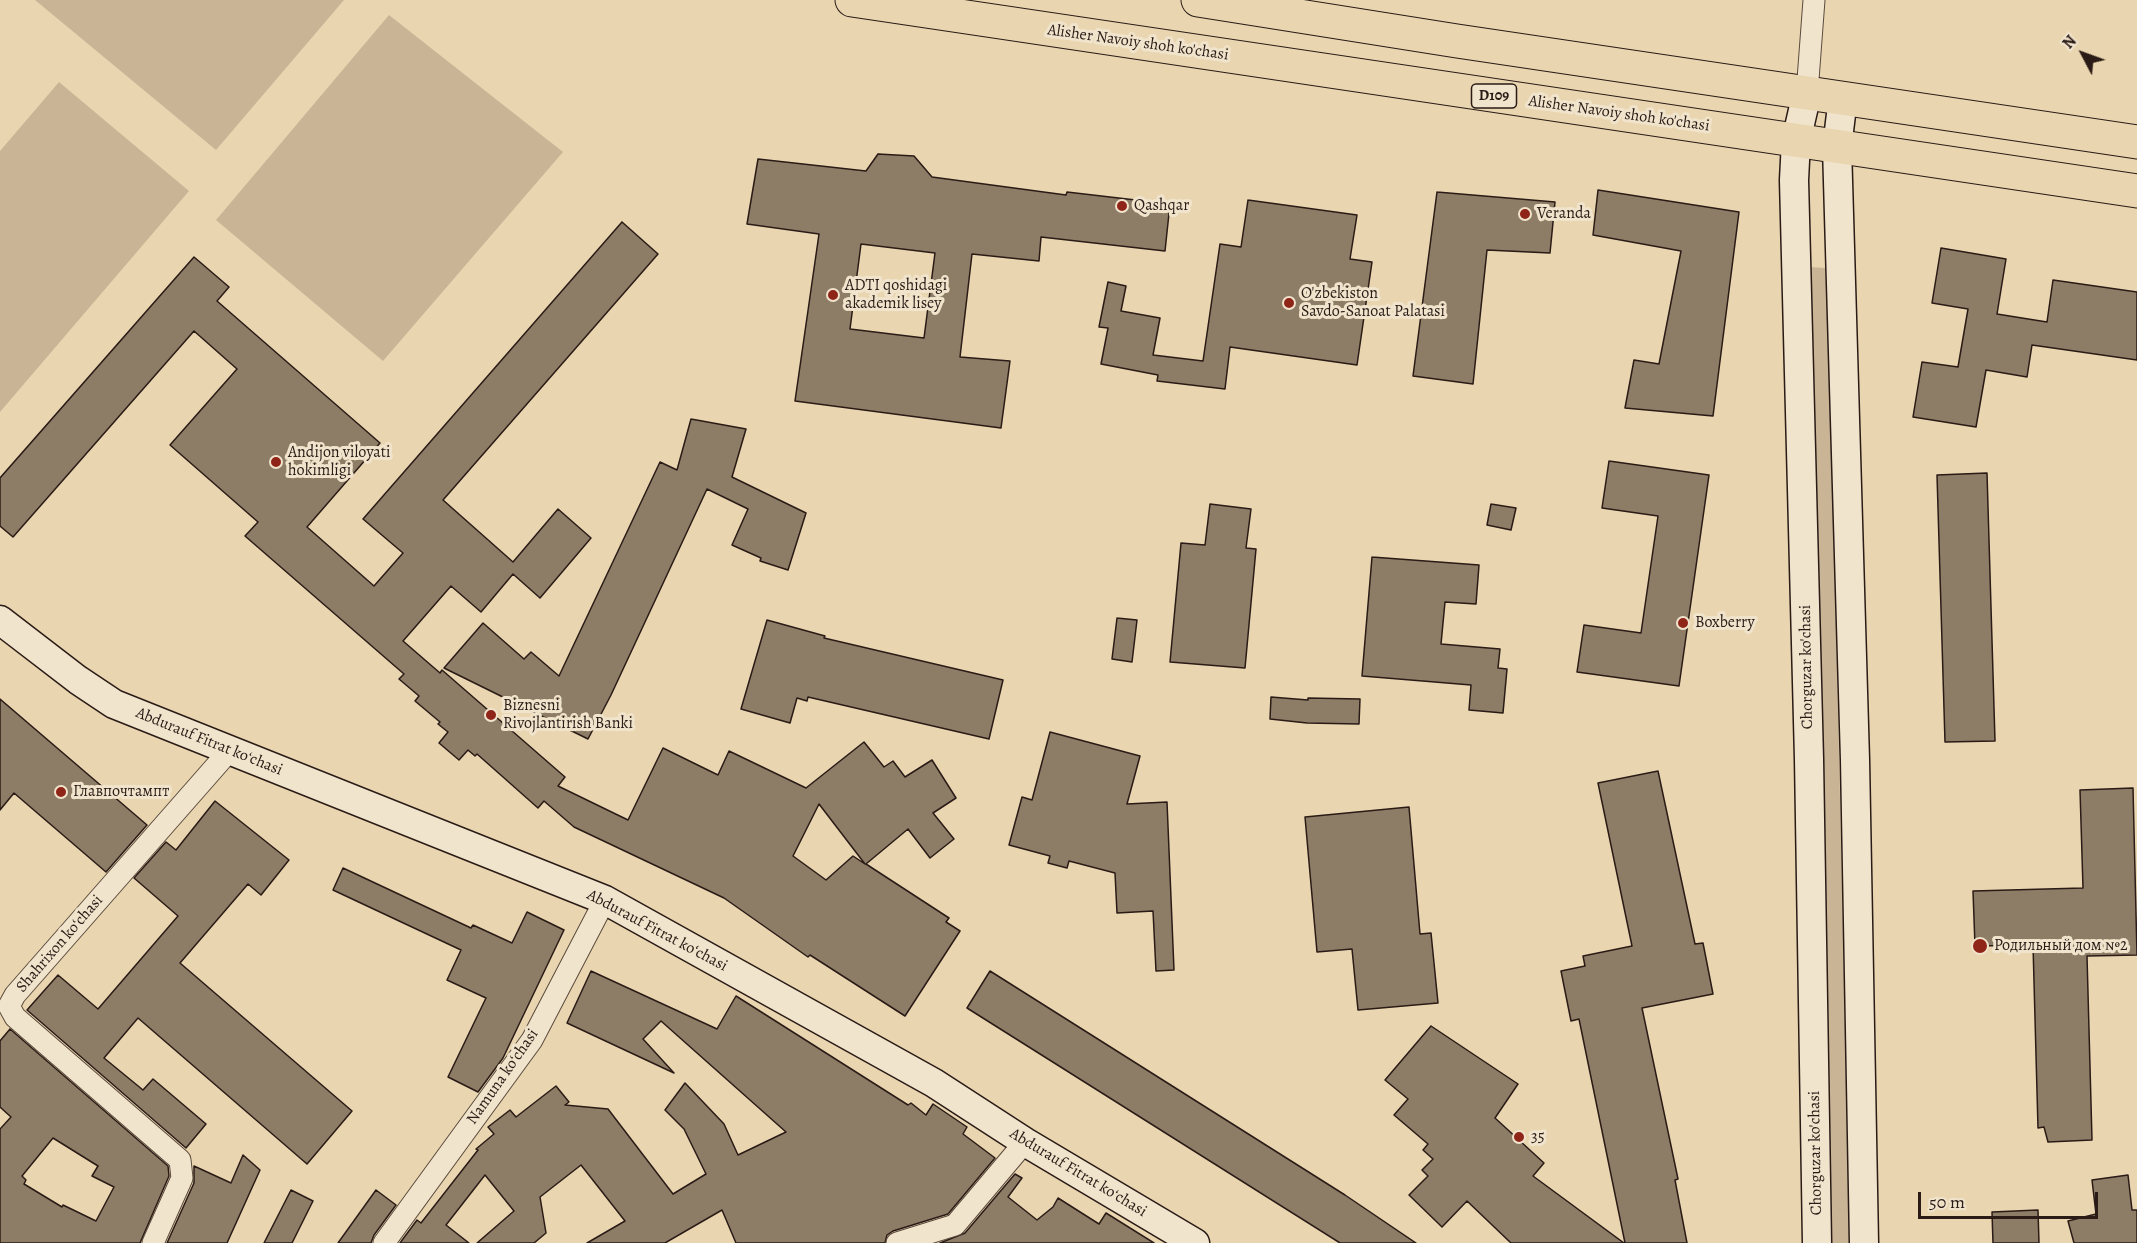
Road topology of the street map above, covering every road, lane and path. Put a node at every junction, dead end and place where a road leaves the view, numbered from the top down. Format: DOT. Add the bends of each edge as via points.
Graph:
graph roads {
  1 [pos="852,0"];
  2 [pos="1198,0"];
  3 [pos="1814,0"];
  4 [pos="1807,93"];
  5 [pos="1843,98"];
  6 [pos="1796,141"];
  7 [pos="2137,142"];
  8 [pos="1836,147"];
  9 [pos="2137,191"];
  10 [pos="0,620"];
  11 [pos="230,750"];
  12 [pos="605,900"];
  13 [pos="1025,1142"];
  14 [pos="153,1243"];
  15 [pos="384,1243"];
  16 [pos="897,1243"];
  17 [pos="1195,1243"];
  18 [pos="1817,1243"];
  19 [pos="1864,1243"];
  1 -- 6 [label="main road, Alisher Navoiy shoh ko'chasi / D109"];
  2 -- 4 [label="main road"];
  3 -- 4 [label="street"];
  4 -- 5 [label="main road"];
  4 -- 6 [label="main road, Chorguzar ko'chasi"];
  5 -- 7 [label="main road"];
  5 -- 8 [label="main road"];
  6 -- 8 [label="main road, Alisher Navoiy shoh ko'chasi / D109"];
  6 -- 18 [label="main road, Chorguzar ko'chasi"];
  8 -- 9 [label="main road, Alisher Navoiy shoh ko'chasi / D109"];
  8 -- 19 [label="main road" via="1855,769"];
  10 -- 11 [label="main road, Abdurauf Fitrat koʻchasi" via="114,704"];
  11 -- 12 [label="main road, Abdurauf Fitrat koʻchasi"];
  11 -- 14 [label="street, Shahrixon koʻchasi" via="9,1006 15,1017 180,1160 182,1178"];
  12 -- 13 [label="main road, Abdurauf Fitrat koʻchasi" via="907,1067"];
  12 -- 15 [label="street, Namuna koʻchasi" via="532,1040"];
  13 -- 16 [label="street" via="955,1225"];
  13 -- 17 [label="main road, Abdurauf Fitrat koʻchasi"];
}
